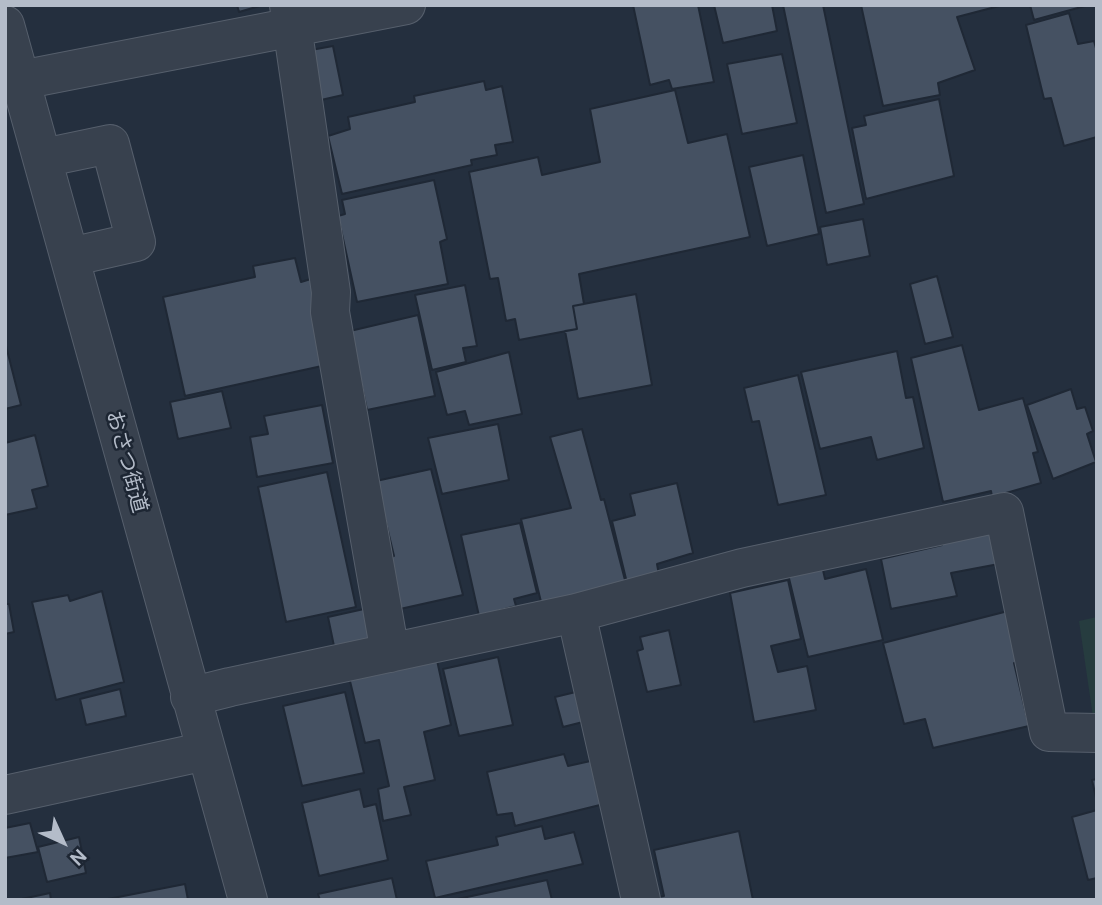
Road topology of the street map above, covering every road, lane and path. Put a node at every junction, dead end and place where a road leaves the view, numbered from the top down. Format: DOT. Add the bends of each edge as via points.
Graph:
graph roads {
  1 [pos="406,5"];
  2 [pos="350,11"];
  3 [pos="290,16"];
  4 [pos="5,25"];
  5 [pos="21,80"];
  6 [pos="43,158"];
  7 [pos="70,257"];
  8 [pos="576,613"];
  9 [pos="390,653"];
  10 [pos="190,698"];
  11 [pos="1097,733"];
  12 [pos="206,751"];
  13 [pos="5,795"];
  14 [pos="248,900"];
  15 [pos="641,900"];
  1 -- 2 [label="street"];
  2 -- 3 [label="street"];
  3 -- 5 [label="street"];
  3 -- 9 [label="street" via="331,292 330,312"];
  4 -- 5 [label="street, おさつ街道"];
  5 -- 6 [label="street, おさつ街道"];
  6 -- 7 [label="street, おさつ街道"];
  6 -- 7 [label="street" via="110,144 136,242"];
  7 -- 10 [label="street, おさつ街道"];
  8 -- 9 [label="street"];
  8 -- 11 [label="street" via="742,568 1003,512 1049,732"];
  8 -- 15 [label="street"];
  9 -- 10 [label="street"];
  10 -- 12 [label="street, おさつ街道"];
  12 -- 13 [label="street"];
  12 -- 14 [label="street, おさつ街道"];
}
